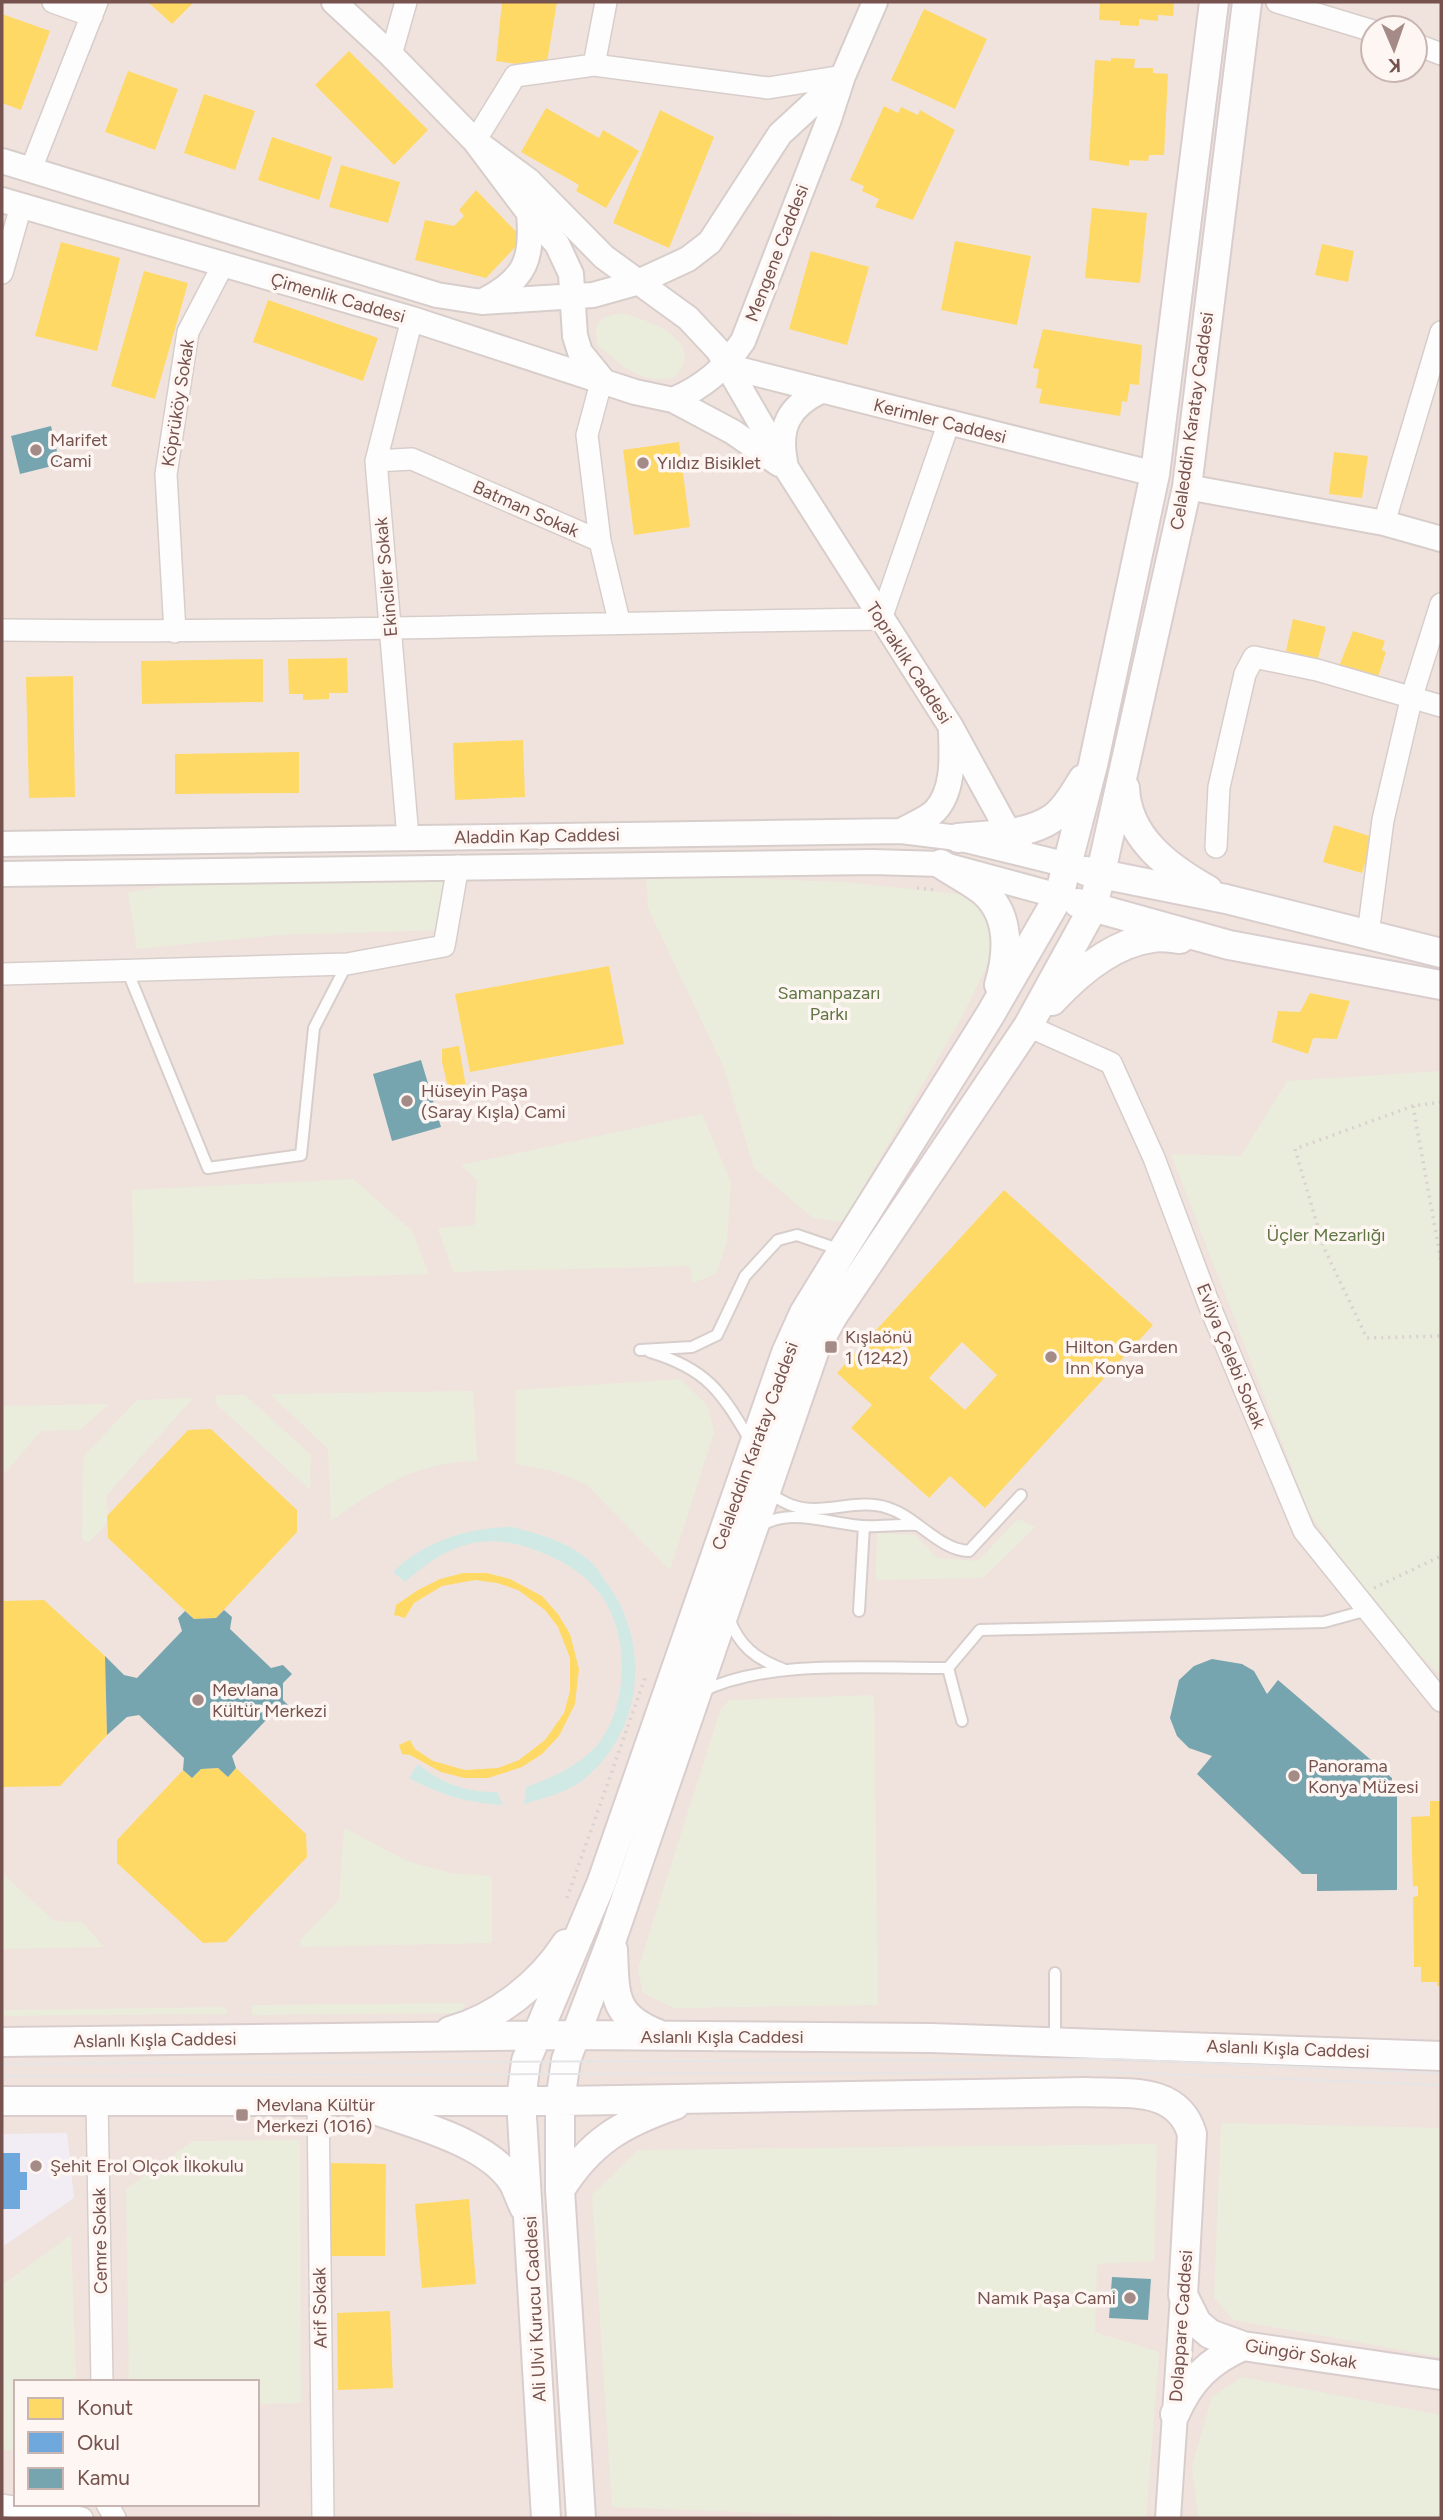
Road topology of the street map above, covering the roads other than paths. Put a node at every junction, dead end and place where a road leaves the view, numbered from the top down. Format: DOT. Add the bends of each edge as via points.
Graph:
graph roads {
  1 [pos="53,2"];
  2 [pos="334,2"];
  3 [pos="406,2"];
  4 [pos="606,2"];
  5 [pos="875,2"];
  6 [pos="1214,2"];
  7 [pos="1247,2"];
  8 [pos="1277,2"];
  9 [pos="94,9"];
  10 [pos="1359,27"];
  11 [pos="391,55"];
  12 [pos="594,65"];
  13 [pos="843,76"];
  14 [pos="475,141"];
  15 [pos="2,161"];
  16 [pos="31,169"];
  17 [pos="11,203"];
  18 [pos="530,213"];
  19 [pos="223,265"];
  20 [pos="2,273"];
  21 [pos="636,283"];
  22 [pos="573,297"];
  23 [pos="482,302"];
  24 [pos="412,319"];
  25 [pos="1441,332"];
  26 [pos="726,366"];
  27 [pos="602,379"];
  28 [pos="821,391"];
  29 [pos="673,400"];
  30 [pos="949,422"];
  31 [pos="376,461"];
  32 [pos="787,469"];
  33 [pos="1155,474"];
  34 [pos="1186,487"];
  35 [pos="1384,523"];
  36 [pos="1441,539"];
  37 [pos="600,541"];
  38 [pos="1441,604"];
  39 [pos="881,619"];
  40 [pos="619,621"];
  41 [pos="390,628"];
  42 [pos="2,630"];
  43 [pos="176,632"];
  44 [pos="1412,696"];
  45 [pos="1441,706"];
  46 [pos="951,727"];
  47 [pos="1093,765"];
  48 [pos="1125,774"];
  49 [pos="901,831"];
  50 [pos="1009,833"];
  51 [pos="408,838"];
  52 [pos="958,838"];
  53 [pos="2,844"];
  54 [pos="1216,847"];
  55 [pos="1031,855"];
  56 [pos="941,864"];
  57 [pos="1068,865"];
  58 [pos="458,866"];
  59 [pos="2,874"];
  60 [pos="1103,876"];
  61 [pos="1059,896"];
  62 [pos="1226,899"];
  63 [pos="1093,908"];
  64 [pos="1368,934"];
  65 [pos="1229,945"];
  66 [pos="1441,953"];
  67 [pos="347,964"];
  68 [pos="127,970"];
  69 [pos="2,974"];
  70 [pos="1441,985"];
  71 [pos="990,1014"];
  72 [pos="1028,1026"];
  73 [pos="842,1251"];
  74 [pos="754,1446"];
  75 [pos="765,1491"];
  76 [pos="1021,1496"];
  77 [pos="922,1525"];
  78 [pos="864,1526"];
  79 [pos="750,1534"];
  80 [pos="1362,1603"];
  81 [pos="725,1608"];
  82 [pos="859,1611"];
  83 [pos="948,1668"];
  84 [pos="786,1670"];
  85 [pos="695,1695"];
  86 [pos="1441,1701"];
  87 [pos="962,1721"];
  88 [pos="601,1884"];
  89 [pos="613,1936"];
  90 [pos="1055,1973"];
  91 [pos="574,2035"];
  92 [pos="426,2037"];
  93 [pos="538,2037"];
  94 [pos="667,2038"];
  95 [pos="1055,2040"];
  96 [pos="2,2042"];
  97 [pos="1441,2056"];
  98 [pos="702,2096"];
  99 [pos="331,2099"];
  100 [pos="97,2100"];
  101 [pos="521,2100"];
  102 [pos="2,2101"];
  103 [pos="560,2101"];
  104 [pos="560,2190"];
  105 [pos="530,2221"];
  106 [pos="1184,2295"];
  107 [pos="1243,2346"];
  108 [pos="1441,2375"];
  109 [pos="102,2380"];
  110 [pos="1175,2414"];
  111 [pos="2,2505"];
  112 [pos="82,2518"];
  113 [pos="323,2518"];
  114 [pos="546,2518"];
  115 [pos="581,2518"];
  116 [pos="1168,2518"];
  1 -- 9 [label="street"];
  2 -- 11 [label="street"];
  3 -- 11 [label="street"];
  4 -- 12 [label="street"];
  5 -- 13 [label="street, Mengene Caddesi"];
  6 -- 33 [label="main road, Celaleddin Karatay Caddesi"];
  7 -- 34 [label="main road, Celaleddin Karatay Caddesi"];
  8 -- 10 [label="street"];
  9 -- 16 [label="street"];
  11 -- 14 [label="street"];
  12 -- 13 [label="street" via="747,87 790,86"];
  12 -- 14 [label="street" via="515,76"];
  13 -- 21 [label="street, Mengene Caddesi" via="780,134 710,242 688,259"];
  13 -- 26 [label="street, Mengene Caddesi" via="754,315"];
  14 -- 18 [label="street"];
  14 -- 21 [label="street, Topraklık Caddesi" via="529,181"];
  15 -- 16 [label="street, Çimenlik Caddesi"];
  16 -- 23 [label="street, Çimenlik Caddesi" via="438,295"];
  17 -- 19 [label="street, Çimenlik Caddesi"];
  17 -- 20 [label="street"];
  18 -- 22 [label="street" via="567,261"];
  18 -- 23 [label="street" via="532,244 526,263 505,290"];
  19 -- 24 [label="street, Çimenlik Caddesi"];
  19 -- 43 [label="street, Köprüköy Sokak" via="188,332 166,474"];
  21 -- 22 [label="street, Çimenlik Caddesi" via="612,292"];
  21 -- 26 [label="street, Topraklık Caddesi" via="704,333"];
  22 -- 23 [label="street, Çimenlik Caddesi"];
  22 -- 27 [label="street" via="580,352"];
  24 -- 27 [label="street, Çimenlik Caddesi"];
  24 -- 31 [label="street, Ekinciler Sokak"];
  25 -- 35 [label="street"];
  26 -- 28 [label="street, Kerimler Caddesi"];
  26 -- 29 [label="street, Mengene Caddesi"];
  26 -- 32 [label="street, Topraklık Caddesi"];
  27 -- 29 [label="street, Çimenlik Caddesi"];
  27 -- 37 [label="street, Batman Sokak" via="587,435"];
  28 -- 30 [label="street, Kerimler Caddesi"];
  28 -- 32 [label="street" via="799,402 786,420 782,445"];
  29 -- 32 [label="street, Topraklık Caddesi" via="733,432"];
  30 -- 33 [label="street, Kerimler Caddesi"];
  30 -- 39 [label="street"];
  31 -- 37 [label="street, Batman Sokak" via="412,458"];
  31 -- 41 [label="street, Ekinciler Sokak"];
  32 -- 39 [label="street, Topraklık Caddesi"];
  33 -- 47 [label="main road, Celaleddin Karatay Caddesi"];
  34 -- 35 [label="street"];
  34 -- 48 [label="main road, Celaleddin Karatay Caddesi"];
  35 -- 36 [label="street"];
  37 -- 40 [label="street"];
  38 -- 44 [label="street"];
  39 -- 40 [label="street"];
  39 -- 46 [label="street, Topraklık Caddesi"];
  40 -- 41 [label="street"];
  41 -- 43 [label="street"];
  41 -- 51 [label="street, Ekinciler Sokak"];
  42 -- 43 [label="street"];
  44 -- 45 [label="street"];
  44 -- 54 [label="street" via="1254,657 1245,674 1219,787"];
  44 -- 64 [label="street" via="1382,820"];
  46 -- 49 [label="street" via="947,789 935,811"];
  46 -- 50 [label="street, Topraklık Caddesi"];
  47 -- 50 [label="main road" via="1055,817"];
  47 -- 57 [label="main road, Celaleddin Karatay Caddesi"];
  48 -- 60 [label="main road, Celaleddin Karatay Caddesi"];
  48 -- 62 [label="main road" via="1126,800 1149,847 1194,882"];
  49 -- 51 [label="street, Aladdin Kap Caddesi"];
  49 -- 52 [label="street, Aladdin Kap Caddesi"];
  50 -- 52 [label="main road"];
  50 -- 55 [label="street, Topraklık Caddesi"];
  51 -- 53 [label="street, Aladdin Kap Caddesi"];
  52 -- 55 [label="street, Aladdin Kap Caddesi"];
  55 -- 57 [label="street, Aladdin Kap Caddesi"];
  56 -- 58 [label="street, Aladdin Kap Caddesi"];
  56 -- 61 [label="street, Aladdin Kap Caddesi"];
  56 -- 71 [label="main road" via="985,892 1006,934 1007,960"];
  57 -- 60 [label="main road"];
  57 -- 61 [label="main road, Celaleddin Karatay Caddesi"];
  58 -- 59 [label="street, Aladdin Kap Caddesi"];
  58 -- 67 [label="street" via="443,946"];
  60 -- 62 [label="main road"];
  60 -- 63 [label="main road, Celaleddin Karatay Caddesi"];
  61 -- 63 [label="main road"];
  61 -- 71 [label="main road, Celaleddin Karatay Caddesi"];
  62 -- 64 [label="main road"];
  63 -- 65 [label="main road"];
  63 -- 72 [label="main road, Celaleddin Karatay Caddesi"];
  64 -- 66 [label="main road"];
  65 -- 70 [label="main road"];
  65 -- 72 [label="main road" via="1152,937 1130,945 1079,974"];
  67 -- 68 [label="street"];
  67 -- 68 [label="lane" via="314,1028 301,1155 208,1168"];
  68 -- 69 [label="street"];
  71 -- 73 [label="main road, Celaleddin Karatay Caddesi"];
  72 -- 75 [label="main road, Celaleddin Karatay Caddesi" via="833,1316 815,1349"];
  72 -- 80 [label="street, Evliya Çelebi Sokak" via="1111,1063 1154,1158 1210,1307 1304,1531"];
  73 -- 74 [label="main road, Celaleddin Karatay Caddesi" via="804,1313"];
  73 -- 74 [label="lane" via="797,1235 778,1240 745,1276 717,1335 692,1346 640,1350 680,1361 723,1394"];
  74 -- 88 [label="main road, Celaleddin Karatay Caddesi"];
  75 -- 77 [label="lane" via="793,1506 863,1503 889,1508"];
  75 -- 79 [label="main road, Celaleddin Karatay Caddesi"];
  76 -- 77 [label="lane" via="968,1551 956,1550"];
  77 -- 78 [label="lane"];
  78 -- 79 [label="lane" via="773,1518"];
  78 -- 82 [label="lane"];
  79 -- 81 [label="main road, Celaleddin Karatay Caddesi"];
  80 -- 83 [label="lane" via="1324,1622 980,1630"];
  80 -- 86 [label="street, Evliya Çelebi Sokak"];
  81 -- 84 [label="lane" via="736,1637 759,1660"];
  81 -- 85 [label="main road, Celaleddin Karatay Caddesi"];
  83 -- 84 [label="lane"];
  83 -- 87 [label="lane"];
  84 -- 85 [label="lane" via="720,1682"];
  85 -- 89 [label="main road, Celaleddin Karatay Caddesi"];
  88 -- 92 [label="main road" via="578,1927 539,1978 469,2026"];
  88 -- 93 [label="main road, Celaleddin Karatay Caddesi"];
  89 -- 91 [label="main road, Celaleddin Karatay Caddesi"];
  89 -- 94 [label="main road" via="614,1989 621,2012 636,2025"];
  90 -- 95 [label="lane"];
  91 -- 93 [label="main road, Aslanlı Kışla Caddesi"];
  91 -- 94 [label="main road, Aslanlı Kışla Caddesi"];
  91 -- 103 [label="main road, Celaleddin Karatay Caddesi"];
  92 -- 93 [label="main road, Aslanlı Kışla Caddesi"];
  92 -- 96 [label="main road, Aslanlı Kışla Caddesi"];
  93 -- 101 [label="main road, Ali Ulvi Kurucu Caddesi" via="526,2062"];
  94 -- 95 [label="main road, Aslanlı Kışla Caddesi"];
  95 -- 97 [label="main road, Aslanlı Kışla Caddesi"];
  98 -- 103 [label="main road"];
  98 -- 104 [label="main road" via="612,2133 578,2161"];
  98 -- 106 [label="main road, Dolappare Caddesi" via="1118,2094 1166,2100 1188,2118 1192,2134"];
  99 -- 100 [label="main road"];
  99 -- 101 [label="main road"];
  99 -- 105 [label="main road" via="464,2143 495,2162 513,2182"];
  99 -- 113 [label="street, Arif Sokak"];
  100 -- 102 [label="main road"];
  100 -- 109 [label="street, Cemre Sokak"];
  101 -- 103 [label="main road"];
  101 -- 105 [label="main road, Ali Ulvi Kurucu Caddesi"];
  103 -- 104 [label="main road, Ali Ulvi Kurucu Caddesi"];
  104 -- 115 [label="main road, Ali Ulvi Kurucu Caddesi"];
  105 -- 114 [label="main road, Ali Ulvi Kurucu Caddesi"];
  106 -- 107 [label="main road, Güngör Sokak" via="1197,2323 1210,2334"];
  106 -- 110 [label="street, Dolappare Caddesi"];
  107 -- 108 [label="main road, Güngör Sokak"];
  107 -- 110 [label="main road" via="1199,2373"];
  110 -- 116 [label="street, Dolappare Caddesi"];
  111 -- 112 [label="street"];
}
